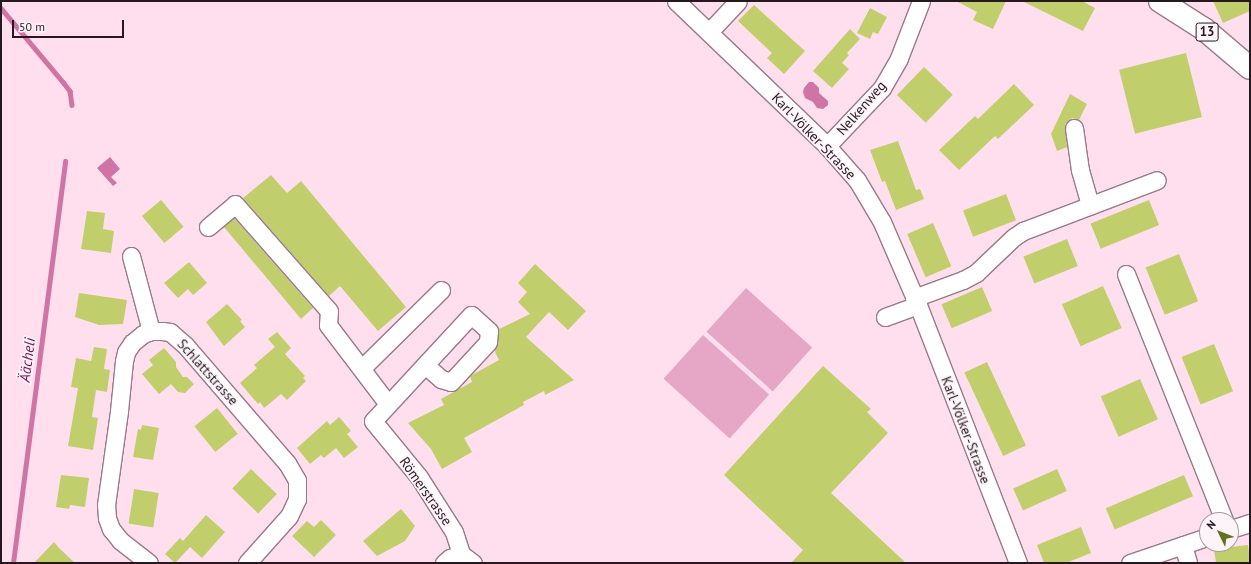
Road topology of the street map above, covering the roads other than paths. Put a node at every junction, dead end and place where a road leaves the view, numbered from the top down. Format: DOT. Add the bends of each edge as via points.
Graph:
graph roads {
  1 [pos="676,1"];
  2 [pos="738,1"];
  3 [pos="921,1"];
  4 [pos="1160,1"];
  5 [pos="709,32"];
  6 [pos="1250,68"];
  7 [pos="1074,128"];
  8 [pos="827,146"];
  9 [pos="1157,180"];
  10 [pos="1090,206"];
  11 [pos="208,227"];
  12 [pos="132,256"];
  13 [pos="1126,274"];
  14 [pos="441,290"];
  15 [pos="916,302"];
  16 [pos="884,317"];
  17 [pos="151,331"];
  18 [pos="425,365"];
  19 [pos="362,368"];
  20 [pos="388,404"];
  21 [pos="1221,512"];
  22 [pos="1250,523"];
  23 [pos="1239,526"];
  24 [pos="1199,540"];
  25 [pos="1183,545"];
  26 [pos="467,558"];
  27 [pos="148,563"];
  28 [pos="247,563"];
  29 [pos="444,563"];
  30 [pos="1018,563"];
  31 [pos="1130,563"];
  32 [pos="1188,563"];
  1 -- 5 [label="street, Karl-Völker-Strasse"];
  2 -- 5 [label="street"];
  3 -- 8 [label="street, Nelkenweg" via="898,58 882,88"];
  4 -- 6 [label="main road, 13" via="1204,29"];
  5 -- 8 [label="street, Karl-Völker-Strasse"];
  7 -- 10 [label="street" via="1080,170"];
  8 -- 15 [label="street, Karl-Völker-Strasse" via="857,180 879,216"];
  9 -- 10 [label="street"];
  10 -- 15 [label="street" via="1023,232 1014,237 976,273"];
  11 -- 19 [label="street" via="235,204 329,311 328,326"];
  12 -- 17 [label="street"];
  13 -- 21 [label="street"];
  14 -- 19 [label="street"];
  15 -- 16 [label="street"];
  15 -- 30 [label="street, Karl-Völker-Strasse"];
  17 -- 27 [label="street" via="132,343 124,361 106,505 111,529 120,540"];
  17 -- 28 [label="street, Schlattstrasse" via="170,332 178,338 282,458 297,480 297,499 289,516"];
  18 -- 18 [label="street" via="471,315 489,331 491,342 451,382 441,379"];
  18 -- 20 [label="street"];
  19 -- 20 [label="street"];
  20 -- 26 [label="street, Römerstrasse" via="373,421 419,478 454,532"];
  22 -- 23 [label="street"];
  24 -- 25 [label="street"];
  25 -- 31 [label="street"];
  25 -- 32 [label="street"];
  26 -- 29 [label="street" via="450,558"];
}
